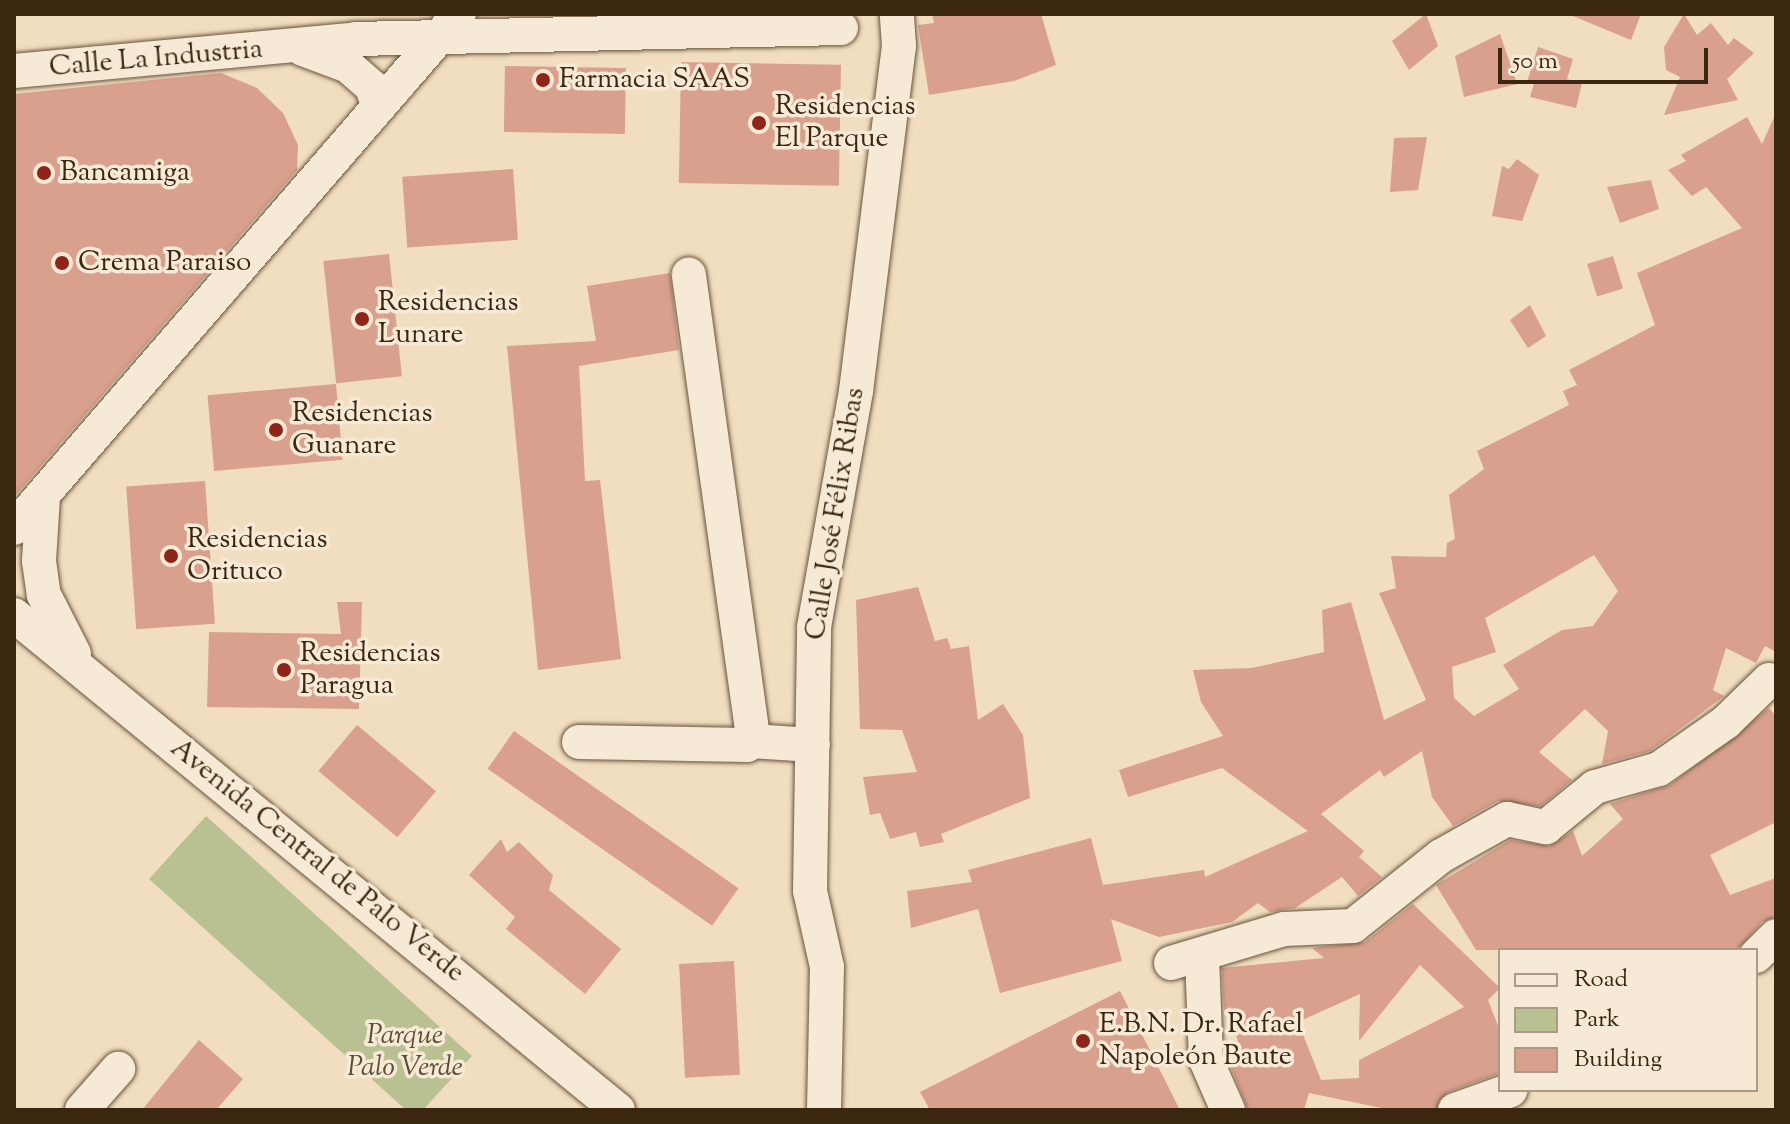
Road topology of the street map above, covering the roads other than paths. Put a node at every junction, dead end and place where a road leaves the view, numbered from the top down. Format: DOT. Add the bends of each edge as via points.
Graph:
graph roads {
  1 [pos="404,14"];
  2 [pos="459,14"];
  3 [pos="897,14"];
  4 [pos="841,28"];
  5 [pos="356,39"];
  6 [pos="433,41"];
  7 [pos="298,48"];
  8 [pos="14,71"];
  9 [pos="378,106"];
  10 [pos="689,274"];
  11 [pos="43,497"];
  12 [pos="14,528"];
  13 [pos="14,615"];
  14 [pos="1769,680"];
  15 [pos="101,689"];
  16 [pos="751,741"];
  17 [pos="579,742"];
  18 [pos="813,745"];
  19 [pos="1776,936"];
  20 [pos="1758,954"];
  21 [pos="118,1069"];
  22 [pos="1505,1092"];
  23 [pos="82,1110"];
  24 [pos="618,1110"];
  25 [pos="824,1110"];
  26 [pos="1228,1110"];
  27 [pos="1455,1110"];
  1 -- 5 [label="street"];
  2 -- 6 [label="street"];
  3 -- 18 [label="street, Calle José Félix Ribas" via="899,46 856,391 814,627"];
  4 -- 6 [label="street, Calle La Industria"];
  5 -- 6 [label="street, Calle La Industria"];
  5 -- 7 [label="street, Calle La Industria"];
  6 -- 9 [label="street"];
  7 -- 8 [label="street, Calle La Industria"];
  7 -- 9 [label="street, Calle La Industria" via="348,66 372,87"];
  9 -- 11 [label="street"];
  10 -- 16 [label="street"];
  11 -- 12 [label="street"];
  11 -- 15 [label="street" via="39,561 44,595 59,635"];
  13 -- 15 [label="street, Avenida Central de Palo Verde"];
  14 -- 26 [label="street" via="1726,722 1659,769 1595,787 1546,827 1511,817 1441,856 1353,926 1284,929 1210,948 1187,960 1206,1060"];
  15 -- 24 [label="street, Avenida Central de Palo Verde" via="546,1045"];
  16 -- 17 [label="street"];
  16 -- 18 [label="street"];
  18 -- 25 [label="street, Calle José Félix Ribas" via="810,891 827,967"];
  19 -- 20 [label="street"];
  21 -- 23 [label="street"];
  22 -- 27 [label="street"];
}
